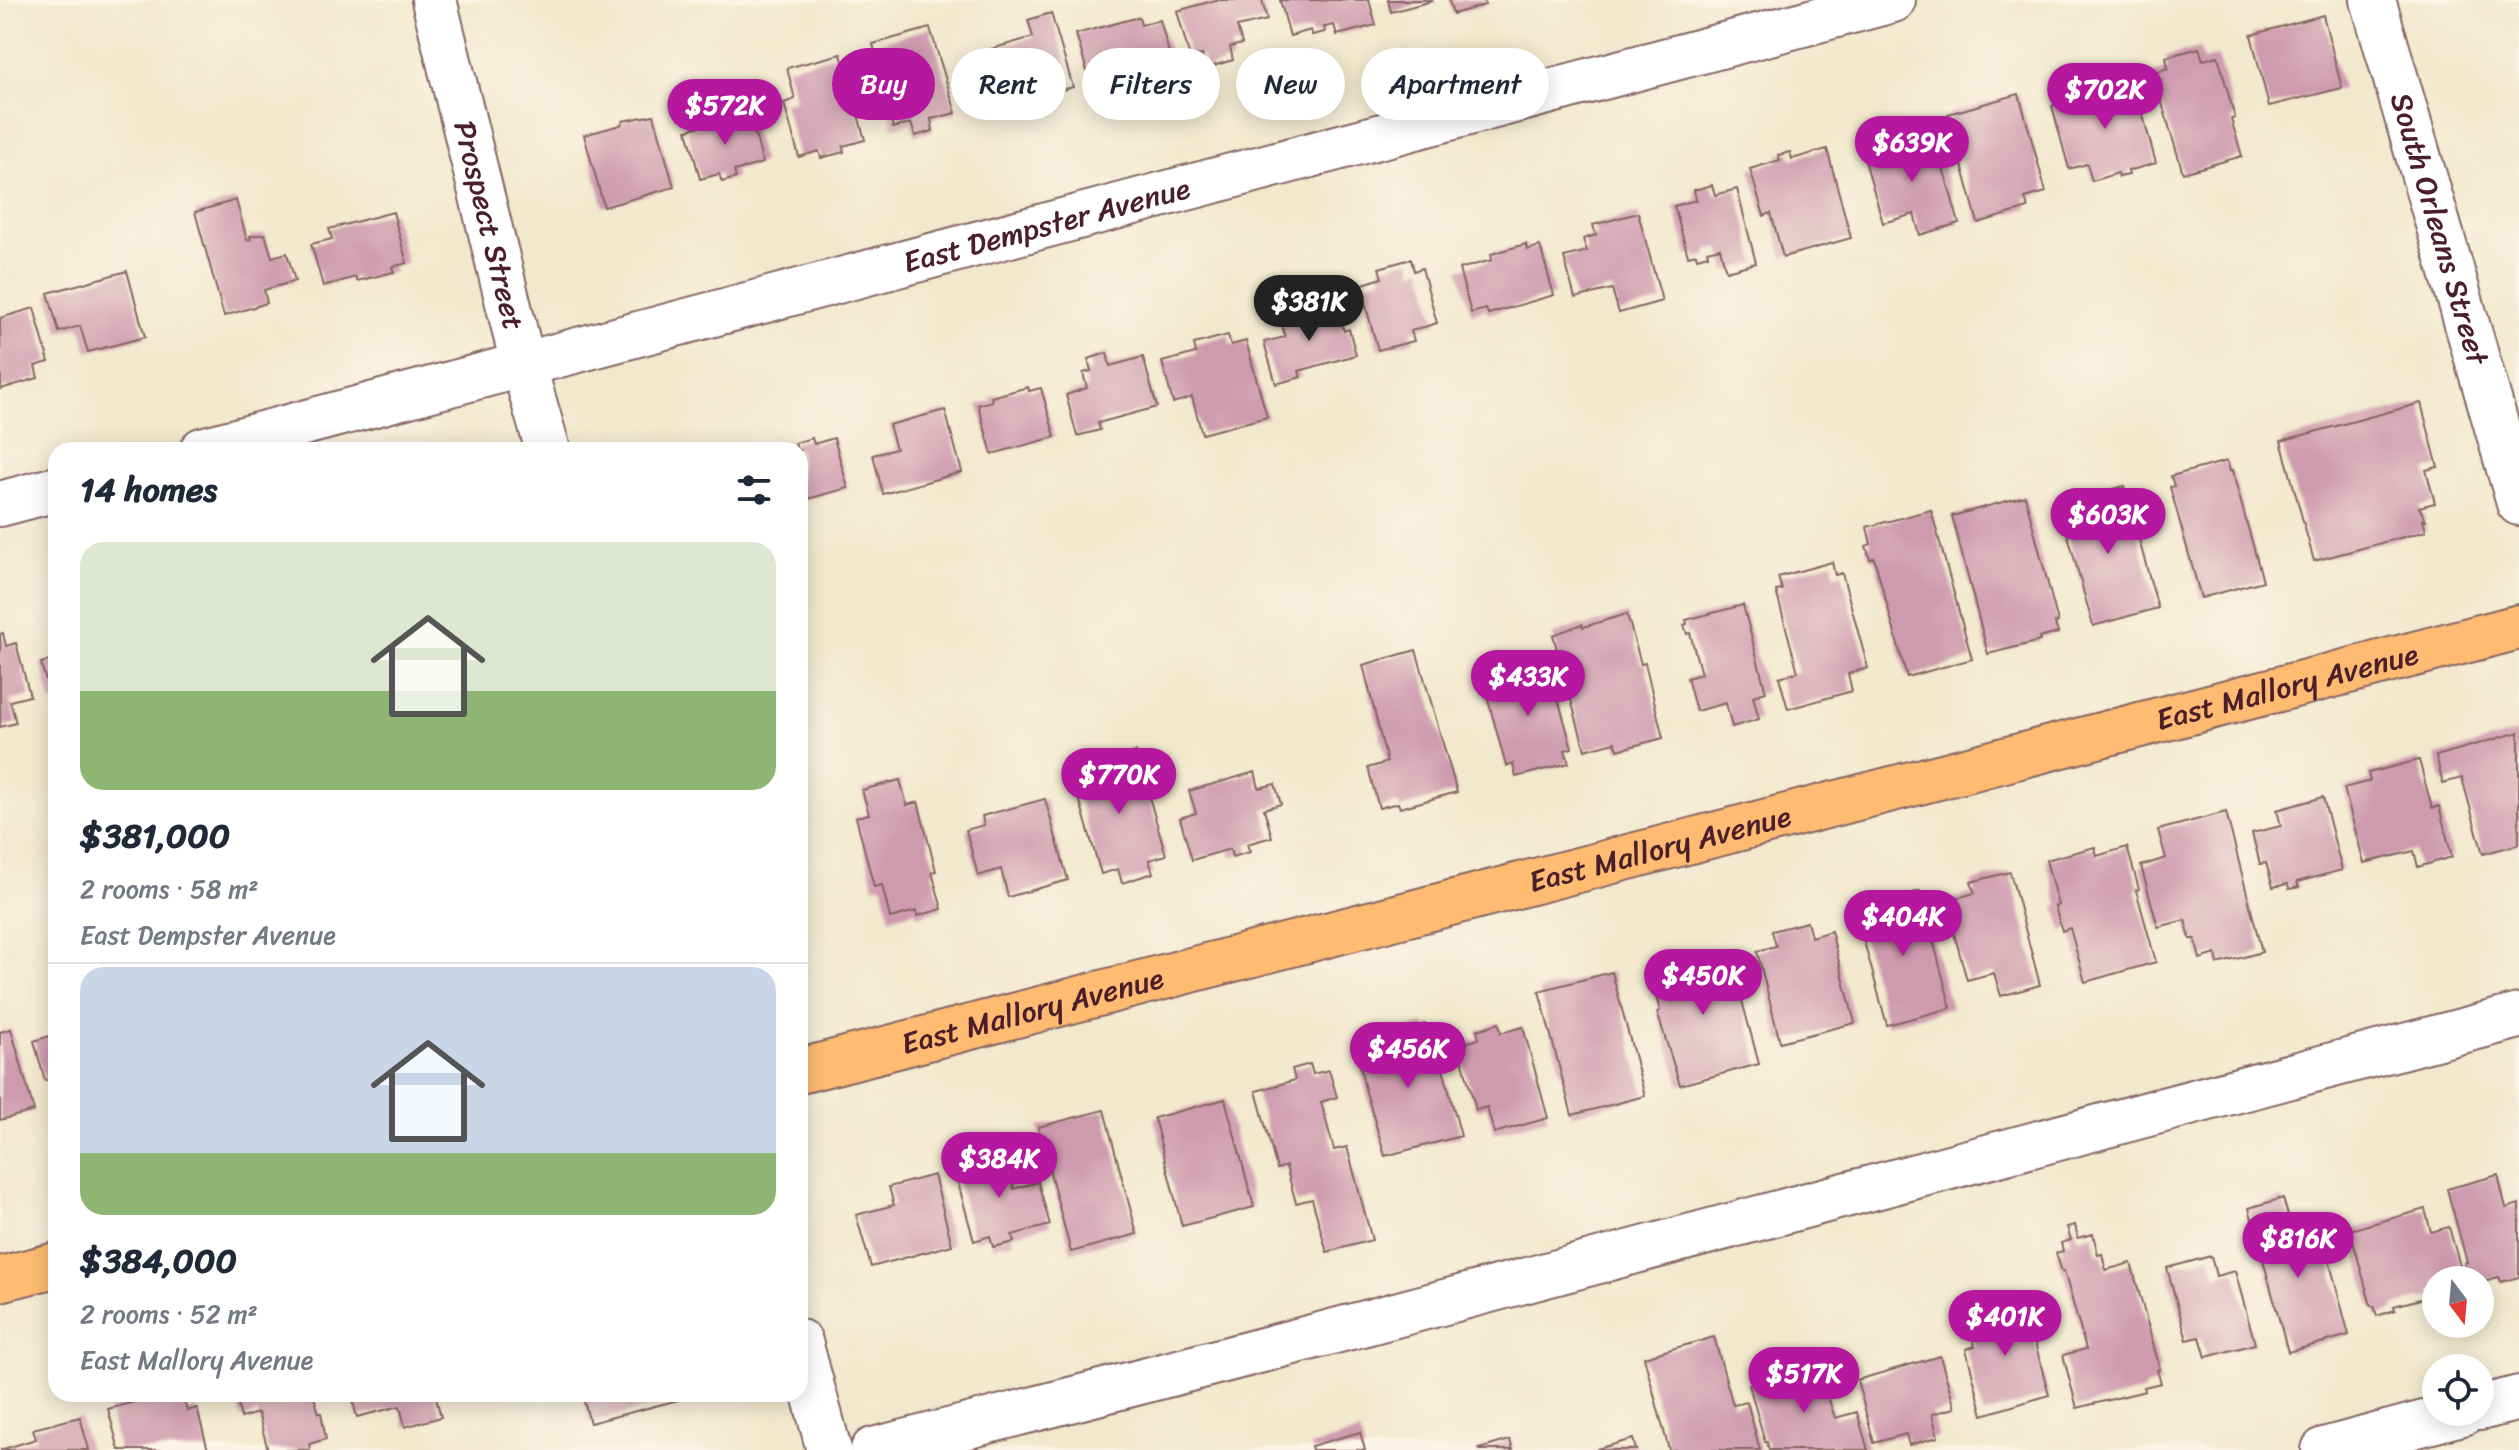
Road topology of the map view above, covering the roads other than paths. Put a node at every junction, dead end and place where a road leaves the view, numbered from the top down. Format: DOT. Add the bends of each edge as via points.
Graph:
graph roads {
  1 [pos="434,0"];
  2 [pos="1893,0"];
  3 [pos="2373,0"];
  4 [pos="523,364"];
  5 [pos="232,442"];
  6 [pos="546,442"];
  7 [pos="48,491"];
  8 [pos="2519,503"];
  9 [pos="0,504"];
  10 [pos="2519,627"];
  11 [pos="2519,1016"];
  12 [pos="808,1069"];
  13 [pos="48,1267"];
  14 [pos="0,1279"];
  15 [pos="808,1372"];
  16 [pos="2519,1398"];
  17 [pos="2494,1404"];
  18 [pos="2422,1424"];
  19 [pos="829,1450"];
  20 [pos="873,1450"];
  21 [pos="2324,1450"];
  1 -- 4 [label="street, Prospect Street"];
  2 -- 4 [label="street, East Dempster Avenue"];
  3 -- 8 [label="street, South Orleans Street"];
  4 -- 5 [label="street, East Dempster Avenue"];
  4 -- 6 [label="street, Prospect Street"];
  7 -- 9 [label="street"];
  10 -- 12 [label="main road, East Mallory Avenue"];
  11 -- 20 [label="street" via="1262,1352"];
  13 -- 14 [label="main road"];
  15 -- 19 [label="street"];
  16 -- 17 [label="street"];
  18 -- 21 [label="street"];
}
